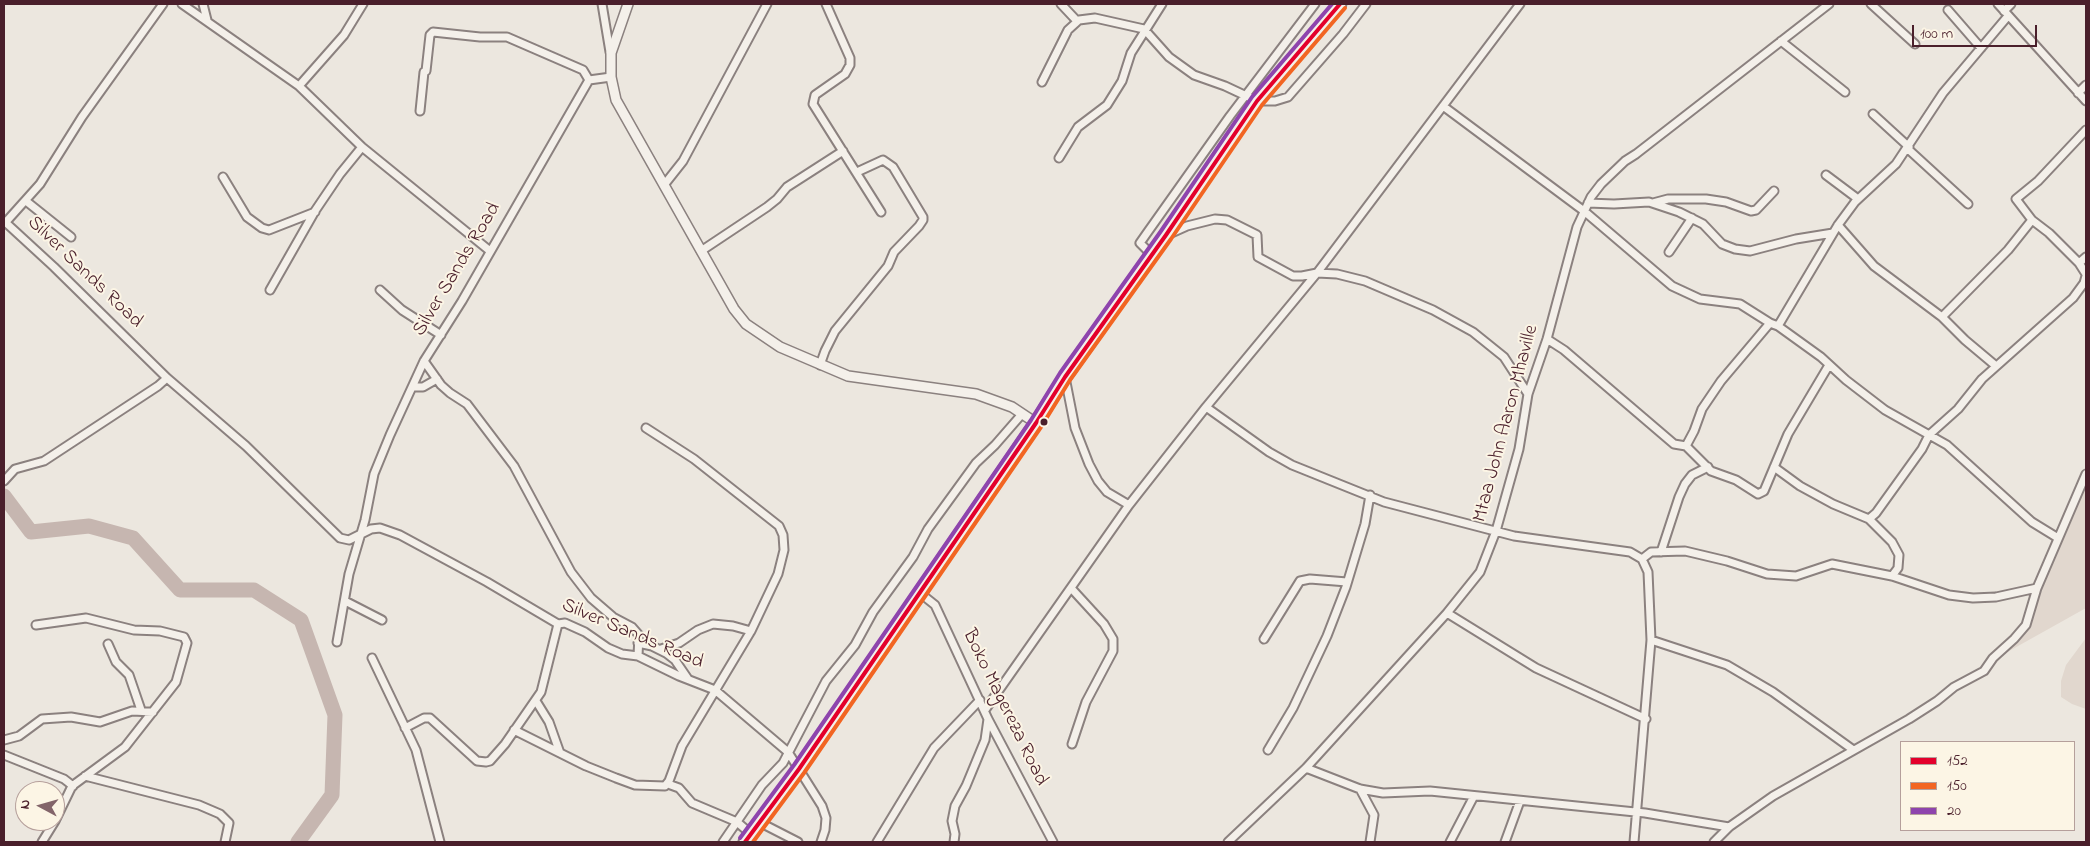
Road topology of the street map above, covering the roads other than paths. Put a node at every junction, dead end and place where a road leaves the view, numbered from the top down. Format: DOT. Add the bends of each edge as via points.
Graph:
graph roads {
  1 [pos="163,4"];
  2 [pos="182,4"];
  3 [pos="203,4"];
  4 [pos="363,4"];
  5 [pos="602,4"];
  6 [pos="628,4"];
  7 [pos="766,4"];
  8 [pos="826,4"];
  9 [pos="1061,4"];
  10 [pos="1162,4"];
  11 [pos="1315,4"];
  12 [pos="1340,4"];
  13 [pos="1366,4"];
  14 [pos="1520,4"];
  15 [pos="1829,4"];
  16 [pos="1871,4"];
  17 [pos="1998,4"];
  18 [pos="2011,4"];
  19 [pos="1948,10"];
  20 [pos="2006,13"];
  21 [pos="207,20"];
  22 [pos="1077,21"];
  23 [pos="1144,29"];
  24 [pos="1781,41"];
  25 [pos="1915,44"];
  26 [pos="1981,48"];
  27 [pos="610,53"];
  28 [pos="611,77"];
  29 [pos="589,80"];
  30 [pos="1042,82"];
  31 [pos="2086,85"];
  32 [pos="298,86"];
  33 [pos="1845,92"];
  34 [pos="2078,93"];
  35 [pos="1245,96"];
  36 [pos="1257,101"];
  37 [pos="2086,101"];
  38 [pos="1443,106"];
  39 [pos="420,111"];
  40 [pos="1874,114"];
  41 [pos="2086,130"];
  42 [pos="362,147"];
  43 [pos="1908,148"];
  44 [pos="844,152"];
  45 [pos="1059,158"];
  46 [pos="857,172"];
  47 [pos="1826,175"];
  48 [pos="223,177"];
  49 [pos="664,185"];
  50 [pos="1774,191"];
  51 [pos="1858,199"];
  52 [pos="26,201"];
  53 [pos="1588,203"];
  54 [pos="1653,203"];
  55 [pos="1968,204"];
  56 [pos="315,211"];
  57 [pos="1584,211"];
  58 [pos="881,212"];
  59 [pos="1692,218"];
  60 [pos="2032,220"];
  61 [pos="5,222"];
  62 [pos="1838,225"];
  63 [pos="1832,233"];
  64 [pos="1166,235"];
  65 [pos="71,237"];
  66 [pos="490,251"];
  67 [pos="701,251"];
  68 [pos="1669,252"];
  69 [pos="1152,255"];
  70 [pos="2086,257"];
  71 [pos="2079,263"];
  72 [pos="1317,272"];
  73 [pos="2086,275"];
  74 [pos="270,290"];
  75 [pos="380,290"];
  76 [pos="1942,318"];
  77 [pos="1770,323"];
  78 [pos="1778,326"];
  79 [pos="441,335"];
  80 [pos="1547,339"];
  81 [pos="424,361"];
  82 [pos="820,365"];
  83 [pos="1829,365"];
  84 [pos="1996,366"];
  85 [pos="1065,377"];
  86 [pos="167,378"];
  87 [pos="437,379"];
  88 [pos="413,387"];
  89 [pos="1528,394"];
  90 [pos="1206,407"];
  91 [pos="1022,414"];
  92 [pos="1036,423"];
  93 [pos="646,428"];
  94 [pos="1929,435"];
  95 [pos="1686,446"];
  96 [pos="1708,467"];
  97 [pos="1774,467"];
  98 [pos="2086,474"];
  99 [pos="4,481"];
  100 [pos="1370,495"];
  101 [pos="1129,505"];
  102 [pos="1869,519"];
  103 [pos="1496,531"];
  104 [pos="361,534"];
  105 [pos="2058,538"];
  106 [pos="1661,552"];
  107 [pos="1642,559"];
  108 [pos="1892,576"];
  109 [pos="1347,582"];
  110 [pos="1071,588"];
  111 [pos="2037,588"];
  112 [pos="920,593"];
  113 [pos="345,601"];
  114 [pos="1447,613"];
  115 [pos="382,620"];
  116 [pos="36,624"];
  117 [pos="558,624"];
  118 [pos="751,631"];
  119 [pos="1264,639"];
  120 [pos="1652,640"];
  121 [pos="337,642"];
  122 [pos="638,643"];
  123 [pos="108,644"];
  124 [pos="660,649"];
  125 [pos="638,656"];
  126 [pos="372,658"];
  127 [pos="688,679"];
  128 [pos="716,690"];
  129 [pos="980,700"];
  130 [pos="536,701"];
  131 [pos="141,710"];
  132 [pos="985,710"];
  133 [pos="152,712"];
  134 [pos="988,719"];
  135 [pos="1646,719"];
  136 [pos="405,728"];
  137 [pos="514,730"];
  138 [pos="4,740"];
  139 [pos="1072,744"];
  140 [pos="1852,749"];
  141 [pos="1268,750"];
  142 [pos="788,752"];
  143 [pos="560,753"];
  144 [pos="4,755"];
  145 [pos="799,768"];
  146 [pos="1306,768"];
  147 [pos="84,776"];
  148 [pos="668,784"];
  149 [pos="74,786"];
  150 [pos="1360,789"];
  151 [pos="1474,796"];
  152 [pos="65,800"];
  153 [pos="1520,801"];
  154 [pos="1635,812"];
  155 [pos="737,822"];
  156 [pos="759,822"];
  157 [pos="1729,827"];
  158 [pos="49,831"];
  159 [pos="748,838"];
  160 [pos="42,842"];
  161 [pos="225,842"];
  162 [pos="440,842"];
  163 [pos="723,842"];
  164 [pos="798,842"];
  165 [pos="821,842"];
  166 [pos="876,842"];
  167 [pos="954,842"];
  168 [pos="1053,842"];
  169 [pos="1228,842"];
  170 [pos="1370,842"];
  171 [pos="1450,842"];
  172 [pos="1505,842"];
  173 [pos="1634,842"];
  174 [pos="1714,842"];
  1 -- 52 [label="street, Silver Sands Road" via="121,60 45,178"];
  2 -- 21 [label="street"];
  3 -- 21 [label="street"];
  4 -- 32 [label="street" via="344,36"];
  5 -- 27 [label="street"];
  6 -- 27 [label="street"];
  7 -- 49 [label="street" via="684,161"];
  8 -- 44 [label="street" via="848,53 850,65 845,74 815,95 813,104"];
  9 -- 22 [label="street"];
  10 -- 23 [label="street"];
  11 -- 35 [label="street"];
  12 -- 36 [label="highway"];
  13 -- 36 [label="street" via="1288,97"];
  14 -- 38 [label="street"];
  15 -- 24 [label="street, Mtaa John Aaron Mhaville"];
  16 -- 25 [label="street"];
  17 -- 20 [label="street"];
  18 -- 20 [label="street"];
  19 -- 26 [label="street"];
  20 -- 26 [label="street"];
  20 -- 34 [label="street"];
  21 -- 32 [label="street"];
  22 -- 23 [label="street" via="1095,18"];
  22 -- 30 [label="street" via="1068,30"];
  23 -- 35 [label="street" via="1169,57 1194,75"];
  23 -- 45 [label="street" via="1131,53 1122,81 1107,105 1078,127"];
  24 -- 33 [label="street"];
  24 -- 53 [label="street, Mtaa John Aaron Mhaville" via="1625,161 1600,184"];
  26 -- 43 [label="street" via="1943,93"];
  27 -- 28 [label="street"];
  28 -- 29 [label="street"];
  28 -- 49 [label="street" via="616,100"];
  29 -- 39 [label="street" via="583,70 507,36 432,32"];
  29 -- 66 [label="street, Silver Sands Road"];
  31 -- 34 [label="street"];
  32 -- 42 [label="street"];
  34 -- 37 [label="street"];
  35 -- 36 [label="street"];
  35 -- 69 [label="street" via="1140,243"];
  36 -- 64 [label="highway"];
  38 -- 57 [label="street"];
  38 -- 72 [label="street"];
  40 -- 43 [label="street"];
  41 -- 60 [label="street" via="2038,181 2016,199"];
  42 -- 56 [label="street"];
  42 -- 66 [label="street"];
  43 -- 51 [label="street" via="1888,174"];
  43 -- 55 [label="street"];
  44 -- 46 [label="street"];
  44 -- 67 [label="street" via="786,188 767,207"];
  46 -- 58 [label="street"];
  46 -- 82 [label="street" via="883,160 893,167 923,220 894,252 888,266 835,331"];
  47 -- 51 [label="street"];
  48 -- 56 [label="street" via="247,217 262,228 269,230"];
  49 -- 67 [label="street"];
  50 -- 54 [label="street" via="1756,210 1751,211 1706,199 1668,199"];
  51 -- 62 [label="street"];
  52 -- 61 [label="street, Silver Sands Road"];
  52 -- 65 [label="street"];
  53 -- 54 [label="street"];
  53 -- 57 [label="street, Mtaa John Aaron Mhaville"];
  54 -- 59 [label="street"];
  56 -- 74 [label="street"];
  57 -- 77 [label="street" via="1672,286 1700,299 1740,304"];
  57 -- 80 [label="street, Mtaa John Aaron Mhaville"];
  59 -- 63 [label="street" via="1703,224 1722,244 1750,251"];
  59 -- 68 [label="street"];
  60 -- 71 [label="street" via="2050,233"];
  60 -- 76 [label="street" via="2008,250"];
  61 -- 86 [label="street, Silver Sands Road"];
  62 -- 63 [label="street"];
  62 -- 76 [label="street" via="1874,266"];
  63 -- 78 [label="street"];
  64 -- 69 [label="highway"];
  64 -- 72 [label="street" via="1215,219 1227,220 1257,236 1258,257 1293,276"];
  66 -- 79 [label="street, Silver Sands Road"];
  67 -- 82 [label="street" via="746,324 780,347"];
  69 -- 85 [label="highway"];
  70 -- 71 [label="street"];
  71 -- 73 [label="street"];
  72 -- 89 [label="street" via="1365,281 1433,310 1472,332 1504,357"];
  72 -- 90 [label="street"];
  73 -- 84 [label="street" via="2073,298"];
  75 -- 79 [label="street" via="402,310"];
  76 -- 84 [label="street"];
  77 -- 78 [label="street"];
  77 -- 95 [label="street" via="1702,409"];
  78 -- 83 [label="street"];
  79 -- 81 [label="street, Silver Sands Road"];
  80 -- 89 [label="street, Mtaa John Aaron Mhaville"];
  80 -- 95 [label="street" via="1674,444"];
  81 -- 87 [label="street"];
  81 -- 88 [label="street, Silver Sands Road"];
  82 -- 91 [label="street" via="860,378 976,394 994,399"];
  83 -- 94 [label="street" via="1878,405"];
  83 -- 97 [label="street" via="1788,434"];
  84 -- 94 [label="street"];
  85 -- 92 [label="highway"];
  85 -- 101 [label="street" via="1075,428 1089,464 1107,492"];
  86 -- 99 [label="street" via="44,461 15,470"];
  86 -- 104 [label="street, Silver Sands Road" via="246,446 340,538 349,540"];
  87 -- 88 [label="street" via="424,387"];
  87 -- 122 [label="street" via="450,394 467,404 514,466 571,572 591,598 613,617 632,627 639,635"];
  88 -- 104 [label="street, Silver Sands Road" via="374,474"];
  89 -- 103 [label="street, Mtaa John Aaron Mhaville" via="1519,449"];
  90 -- 100 [label="street" via="1292,465"];
  90 -- 101 [label="street"];
  91 -- 92 [label="street"];
  91 -- 142 [label="street" via="976,463 928,529 855,645 826,681"];
  92 -- 112 [label="highway"];
  93 -- 118 [label="street" via="694,459 779,526 784,550 778,574"];
  94 -- 102 [label="street"];
  94 -- 105 [label="street" via="1947,445 2032,522"];
  95 -- 96 [label="street"];
  96 -- 97 [label="street" via="1758,494 1764,491"];
  96 -- 106 [label="street" via="1692,475 1685,484"];
  97 -- 102 [label="street" via="1825,500"];
  98 -- 105 [label="street"];
  100 -- 103 [label="street" via="1384,502"];
  100 -- 109 [label="street" via="1365,524"];
  101 -- 110 [label="street"];
  102 -- 108 [label="street" via="1892,542 1899,555 1898,568"];
  103 -- 107 [label="street" via="1630,552"];
  103 -- 114 [label="street, Mtaa John Aaron Mhaville" via="1480,572"];
  104 -- 113 [label="street, Silver Sands Road"];
  104 -- 117 [label="street, Silver Sands Road" via="380,528 400,535"];
  105 -- 111 [label="street"];
  106 -- 107 [label="street" via="1648,553"];
  106 -- 108 [label="street" via="1685,551 1767,574 1796,576 1832,564"];
  107 -- 120 [label="street" via="1648,572"];
  108 -- 111 [label="street" via="1973,598 1996,597"];
  109 -- 119 [label="street" via="1300,581"];
  109 -- 141 [label="street" via="1298,699"];
  110 -- 132 [label="street"];
  110 -- 139 [label="street" via="1104,624 1113,639 1114,651 1086,702"];
  111 -- 140 [label="street" via="2026,624 1992,658 1984,671"];
  112 -- 129 [label="street, Boko Magereza Road" via="935,605"];
  112 -- 145 [label="highway"];
  113 -- 115 [label="street"];
  113 -- 121 [label="street, Silver Sands Road"];
  114 -- 135 [label="street" via="1536,668"];
  114 -- 146 [label="street, Mtaa John Aaron Mhaville"];
  116 -- 133 [label="street" via="86,618 134,630 160,631 184,637 187,646 176,682"];
  117 -- 125 [label="street, Silver Sands Road" via="586,632 622,654"];
  117 -- 130 [label="street"];
  118 -- 124 [label="street" via="713,624 679,643"];
  118 -- 128 [label="street"];
  120 -- 135 [label="street"];
  120 -- 140 [label="street" via="1727,665 1781,698"];
  122 -- 124 [label="street"];
  122 -- 125 [label="street"];
  123 -- 131 [label="street" via="116,662 129,675"];
  124 -- 127 [label="street" via="675,660"];
  125 -- 127 [label="street, Silver Sands Road"];
  126 -- 136 [label="street"];
  127 -- 128 [label="street, Silver Sands Road"];
  128 -- 142 [label="street, Silver Sands Road"];
  128 -- 148 [label="street" via="682,746"];
  129 -- 132 [label="street, Boko Magereza Road"];
  129 -- 166 [label="street" via="934,748"];
  130 -- 137 [label="street"];
  130 -- 143 [label="street" via="549,722"];
  131 -- 133 [label="street"];
  131 -- 138 [label="street" via="100,722 71,717 42,719 19,736"];
  132 -- 134 [label="street, Boko Magereza Road"];
  133 -- 147 [label="street" via="125,747"];
  134 -- 167 [label="street" via="985,740 955,806 952,820"];
  134 -- 168 [label="street, Boko Magereza Road"];
  135 -- 154 [label="street"];
  136 -- 137 [label="street" via="430,718 481,762 494,758"];
  136 -- 162 [label="street" via="416,750"];
  137 -- 143 [label="street"];
  140 -- 157 [label="street" via="1773,796"];
  142 -- 145 [label="street, Silver Sands Road"];
  142 -- 155 [label="street"];
  143 -- 148 [label="street" via="635,785 662,787"];
  144 -- 149 [label="street"];
  145 -- 156 [label="highway"];
  145 -- 165 [label="street, Silver Sands Road" via="822,806 826,824"];
  146 -- 150 [label="street"];
  146 -- 169 [label="street, Mtaa John Aaron Mhaville"];
  147 -- 149 [label="street"];
  147 -- 161 [label="street" via="199,805 220,814 229,823"];
  148 -- 155 [label="street" via="679,788 692,803"];
  149 -- 152 [label="street"];
  150 -- 151 [label="street" via="1383,793 1430,790"];
  150 -- 170 [label="street" via="1374,815"];
  151 -- 153 [label="street"];
  151 -- 171 [label="street"];
  153 -- 154 [label="street"];
  153 -- 172 [label="street"];
  154 -- 157 [label="street"];
  154 -- 173 [label="street"];
  155 -- 159 [label="street"];
  155 -- 163 [label="street"];
  156 -- 159 [label="highway"];
  156 -- 164 [label="street"];
  157 -- 174 [label="street"];
  158 -- 160 [label="street"];
}
